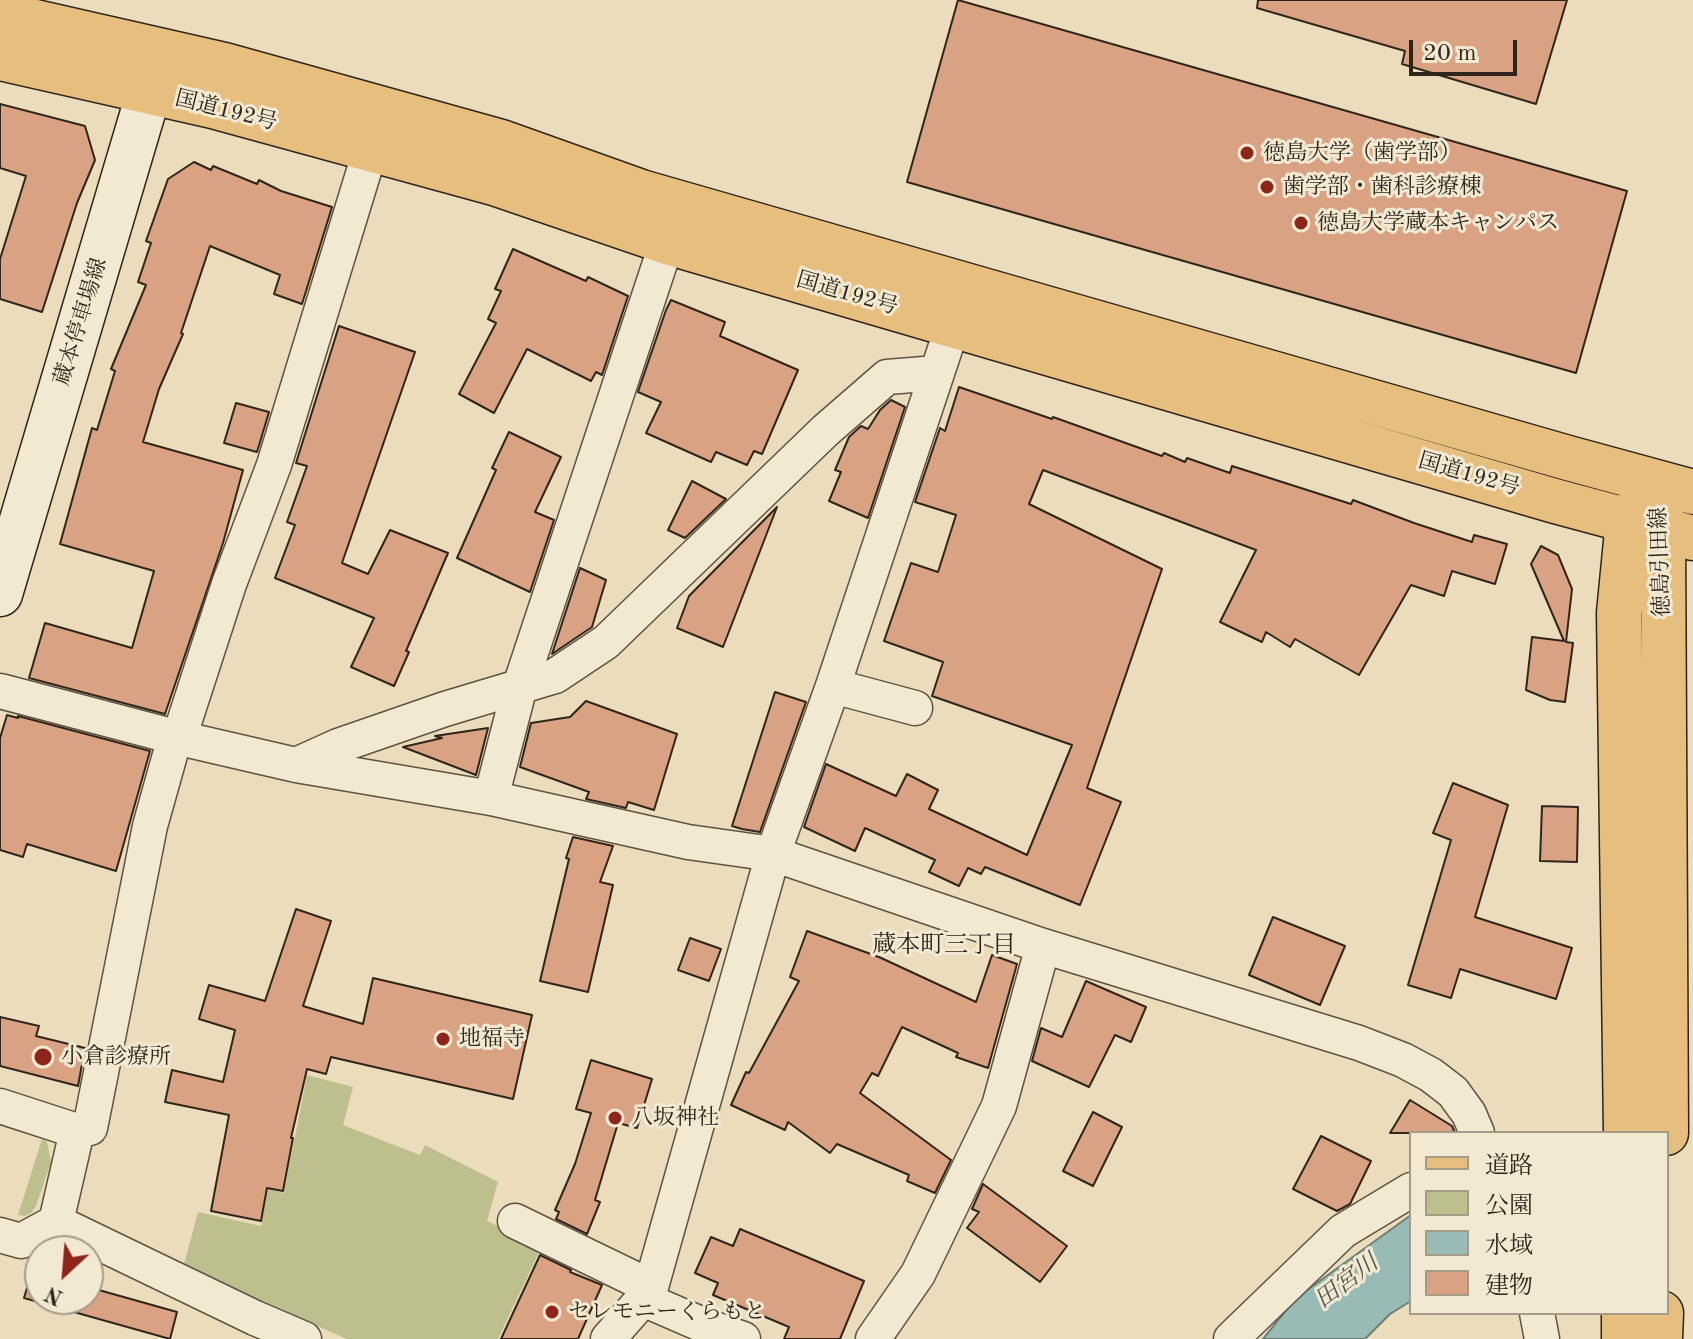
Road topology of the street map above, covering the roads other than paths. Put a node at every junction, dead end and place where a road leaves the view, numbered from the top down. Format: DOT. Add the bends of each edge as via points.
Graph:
graph roads {
  1 [pos="0,14"];
  2 [pos="148,47"];
  3 [pos="0,58"];
  4 [pos="149,92"];
  5 [pos="371,148"];
  6 [pos="667,242"];
  7 [pos="953,325"];
  8 [pos="937,373"];
  9 [pos="1675,487"];
  10 [pos="1661,530"];
  11 [pos="0,594"];
  12 [pos="520,686"];
  13 [pos="833,686"];
  14 [pos="0,691"];
  15 [pos="915,708"];
  16 [pos="177,738"];
  17 [pos="296,765"];
  18 [pos="491,798"];
  19 [pos="773,854"];
  20 [pos="1043,946"];
  21 [pos="0,1106"];
  22 [pos="77,1131"];
  23 [pos="1476,1131"];
  24 [pos="1626,1131"];
  25 [pos="1666,1131"];
  26 [pos="1409,1191"];
  27 [pos="515,1221"];
  28 [pos="56,1222"];
  29 [pos="0,1235"];
  30 [pos="647,1293"];
  31 [pos="1537,1315"];
  32 [pos="1624,1315"];
  33 [pos="1661,1315"];
  34 [pos="304,1339"];
  35 [pos="608,1339"];
  36 [pos="743,1339"];
  37 [pos="873,1339"];
  38 [pos="1231,1339"];
  39 [pos="1542,1339"];
  40 [pos="1624,1339"];
  41 [pos="1660,1339"];
  1 -- 2 [label="main road, 国道192号"];
  2 -- 4 [label="main road, 蔵本停車場線"];
  2 -- 9 [label="main road, 国道192号" via="501,142 641,192"];
  3 -- 4 [label="main road, 国道192号"];
  4 -- 5 [label="main road, 国道192号"];
  4 -- 11 [label="main road, 蔵本停車場線"];
  5 -- 6 [label="main road, 国道192号"];
  5 -- 16 [label="street" via="274,465"];
  6 -- 7 [label="main road, 国道192号"];
  6 -- 12 [label="street"];
  7 -- 8 [label="street"];
  7 -- 10 [label="main road, 国道192号"];
  8 -- 12 [label="street" via="887,377 606,642 555,676"];
  8 -- 13 [label="street"];
  9 -- 10 [label="main road, 徳島引田線"];
  10 -- 24 [label="main road, 徳島引田線" via="1619,613"];
  10 -- 25 [label="main road, 徳島引田線"];
  12 -- 17 [label="street" via="351,741"];
  12 -- 18 [label="street"];
  13 -- 15 [label="street"];
  13 -- 19 [label="street"];
  14 -- 16 [label="street"];
  16 -- 17 [label="street"];
  16 -- 22 [label="street" via="150,826 90,1128"];
  17 -- 18 [label="street"];
  18 -- 19 [label="street" via="688,842"];
  19 -- 20 [label="street"];
  19 -- 30 [label="street"];
  20 -- 23 [label="street" via="1403,1060 1453,1092"];
  20 -- 37 [label="street" via="999,1106 918,1274"];
  21 -- 22 [label="street"];
  22 -- 28 [label="street"];
  26 -- 38 [label="street" via="1343,1231"];
  27 -- 30 [label="street"];
  28 -- 29 [label="street" via="21,1241"];
  28 -- 34 [label="street"];
  30 -- 35 [label="street"];
  30 -- 36 [label="street" via="703,1325"];
  31 -- 39 [label="street"];
  32 -- 40 [label="main road"];
  33 -- 41 [label="main road"];
}
